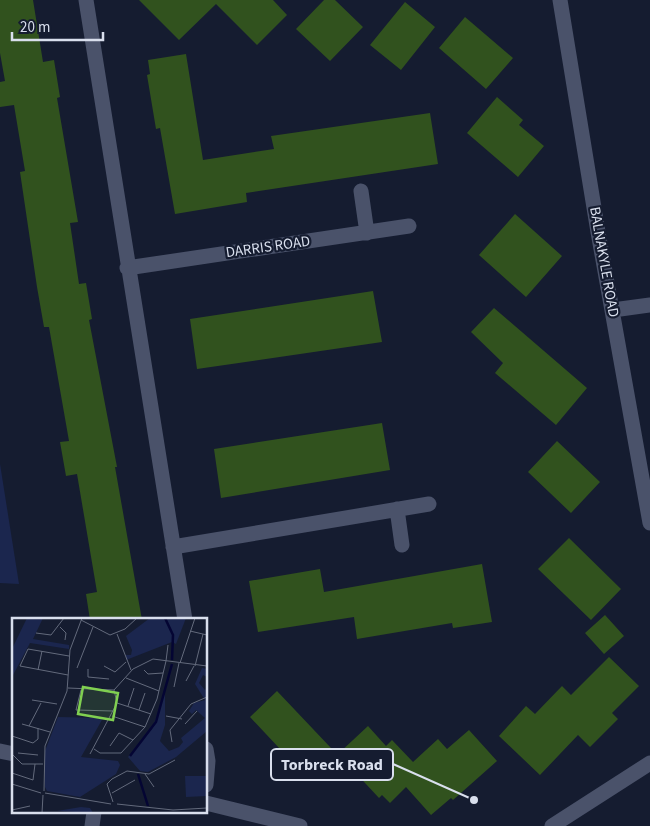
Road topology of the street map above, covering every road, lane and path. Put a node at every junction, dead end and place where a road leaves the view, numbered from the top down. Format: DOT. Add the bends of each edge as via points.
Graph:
graph roads {
  1 [pos="86,0"];
  2 [pos="560,0"];
  3 [pos="361,191"];
  4 [pos="409,226"];
  5 [pos="367,233"];
  6 [pos="127,268"];
  7 [pos="650,305"];
  8 [pos="613,310"];
  9 [pos="429,504"];
  10 [pos="396,509"];
  11 [pos="650,523"];
  12 [pos="402,545"];
  13 [pos="172,547"];
  14 [pos="185,618"];
  15 [pos="650,763"];
  16 [pos="208,803"];
  17 [pos="300,826"];
  18 [pos="552,826"];
  1 -- 6 [label="street"];
  2 -- 8 [label="street, BALNAKYLE ROAD"];
  3 -- 5 [label="street"];
  4 -- 5 [label="street, DARRIS ROAD"];
  5 -- 6 [label="street, DARRIS ROAD"];
  6 -- 13 [label="street"];
  7 -- 8 [label="street"];
  8 -- 11 [label="street, BALNAKYLE ROAD"];
  9 -- 10 [label="street"];
  10 -- 12 [label="street"];
  10 -- 13 [label="street"];
  13 -- 14 [label="street"];
  15 -- 18 [label="street"];
  16 -- 17 [label="street"];
}
